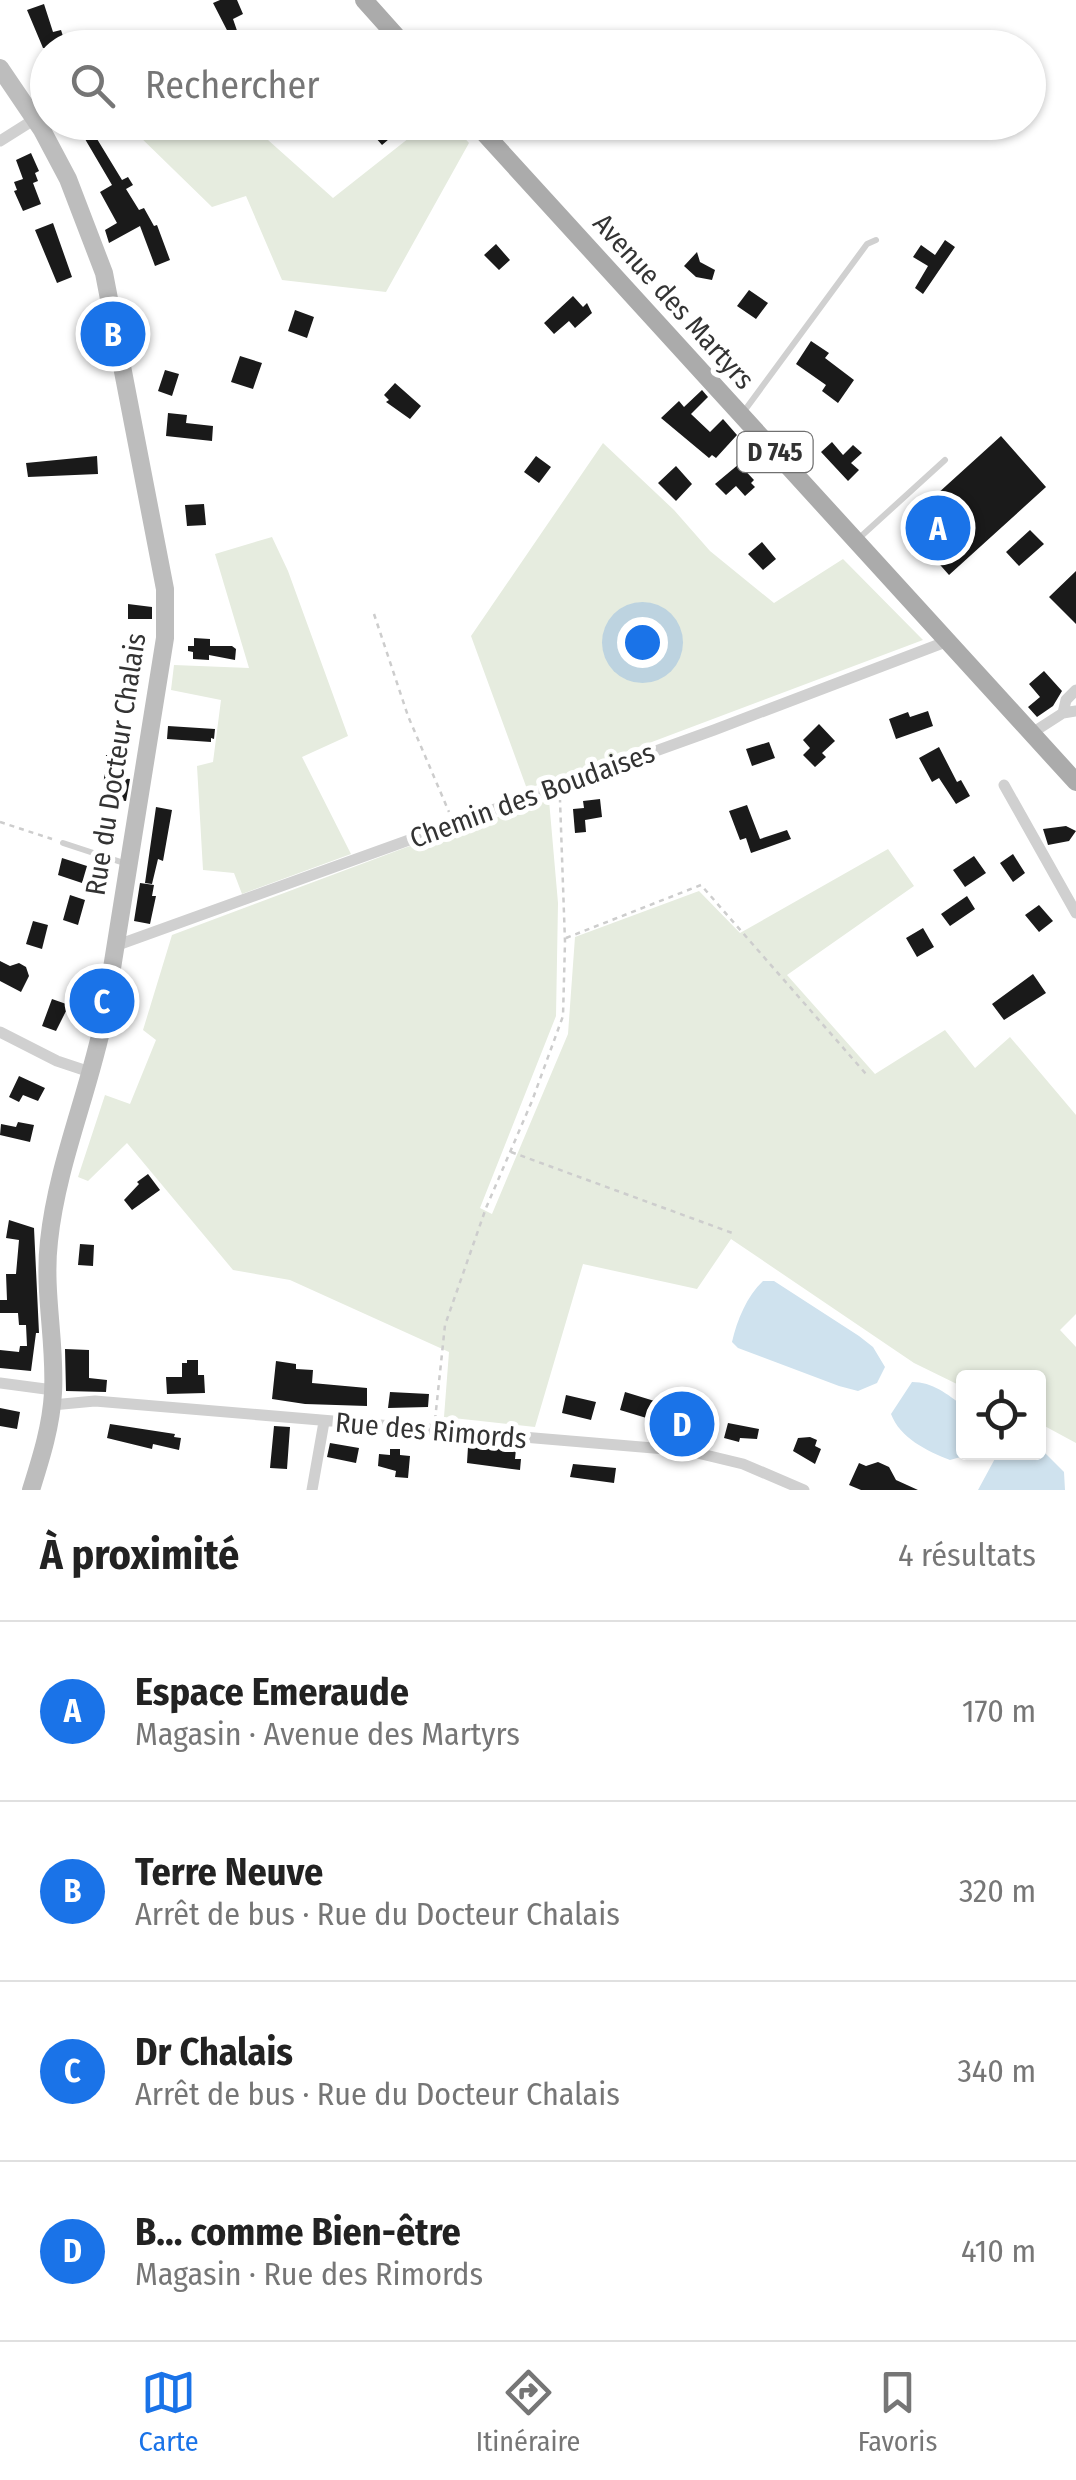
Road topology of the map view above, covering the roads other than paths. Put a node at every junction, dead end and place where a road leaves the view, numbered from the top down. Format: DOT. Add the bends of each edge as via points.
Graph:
graph roads {
  1 [pos="364,0"];
  2 [pos="391,30"];
  3 [pos="0,68"];
  4 [pos="30,112"];
  5 [pos="30,122"];
  6 [pos="47,140"];
  7 [pos="490,140"];
  8 [pos="0,141"];
  9 [pos="876,240"];
  10 [pos="741,415"];
  11 [pos="945,460"];
  12 [pos="856,541"];
  13 [pos="948,642"];
  14 [pos="1076,690"];
  15 [pos="1070,712"];
  16 [pos="1032,734"];
  17 [pos="1076,782"];
  18 [pos="1004,785"];
  19 [pos="63,843"];
  20 [pos="128,864"];
  21 [pos="1076,913"];
  22 [pos="115,946"];
  23 [pos="0,1032"];
  24 [pos="93,1073"];
  25 [pos="0,1384"];
  26 [pos="52,1397"];
  27 [pos="324,1422"];
  28 [pos="31,1490"];
  29 [pos="312,1490"];
  30 [pos="804,1490"];
  1 -- 2 [label="main road"];
  3 -- 4 [label="main road, Rue du Docteur Chalais"];
  5 -- 8 [label="street"];
  6 -- 20 [label="main road, Rue du Docteur Chalais" via="104,273 165,590 165,638"];
  7 -- 10 [label="main road, Avenue des Martyrs / D 745"];
  9 -- 10 [label="lane"];
  10 -- 12 [label="main road, Avenue des Martyrs / D 745"];
  11 -- 12 [label="lane"];
  12 -- 13 [label="main road, Avenue des Martyrs / D 745"];
  13 -- 16 [label="main road, Avenue des Martyrs / D 745"];
  13 -- 22 [label="street, Chemin des Boudaises"];
  14 -- 15 [label="street" via="1066,700"];
  15 -- 16 [label="street"];
  16 -- 17 [label="main road, Avenue des Martyrs / D 745"];
  18 -- 21 [label="street"];
  19 -- 20 [label="lane"];
  20 -- 22 [label="main road, Rue du Docteur Chalais"];
  22 -- 24 [label="main road, Rue du Docteur Chalais"];
  23 -- 24 [label="street"];
  24 -- 26 [label="main road, Rue du Docteur Chalais" via="48,1241"];
  25 -- 26 [label="street, Rue des Rimords"];
  26 -- 27 [label="street, Rue des Rimords"];
  26 -- 28 [label="main road, Rue du Docteur Chalais"];
  27 -- 29 [label="street"];
  27 -- 30 [label="street, Rue des Rimords" via="689,1451 744,1464"];
}
